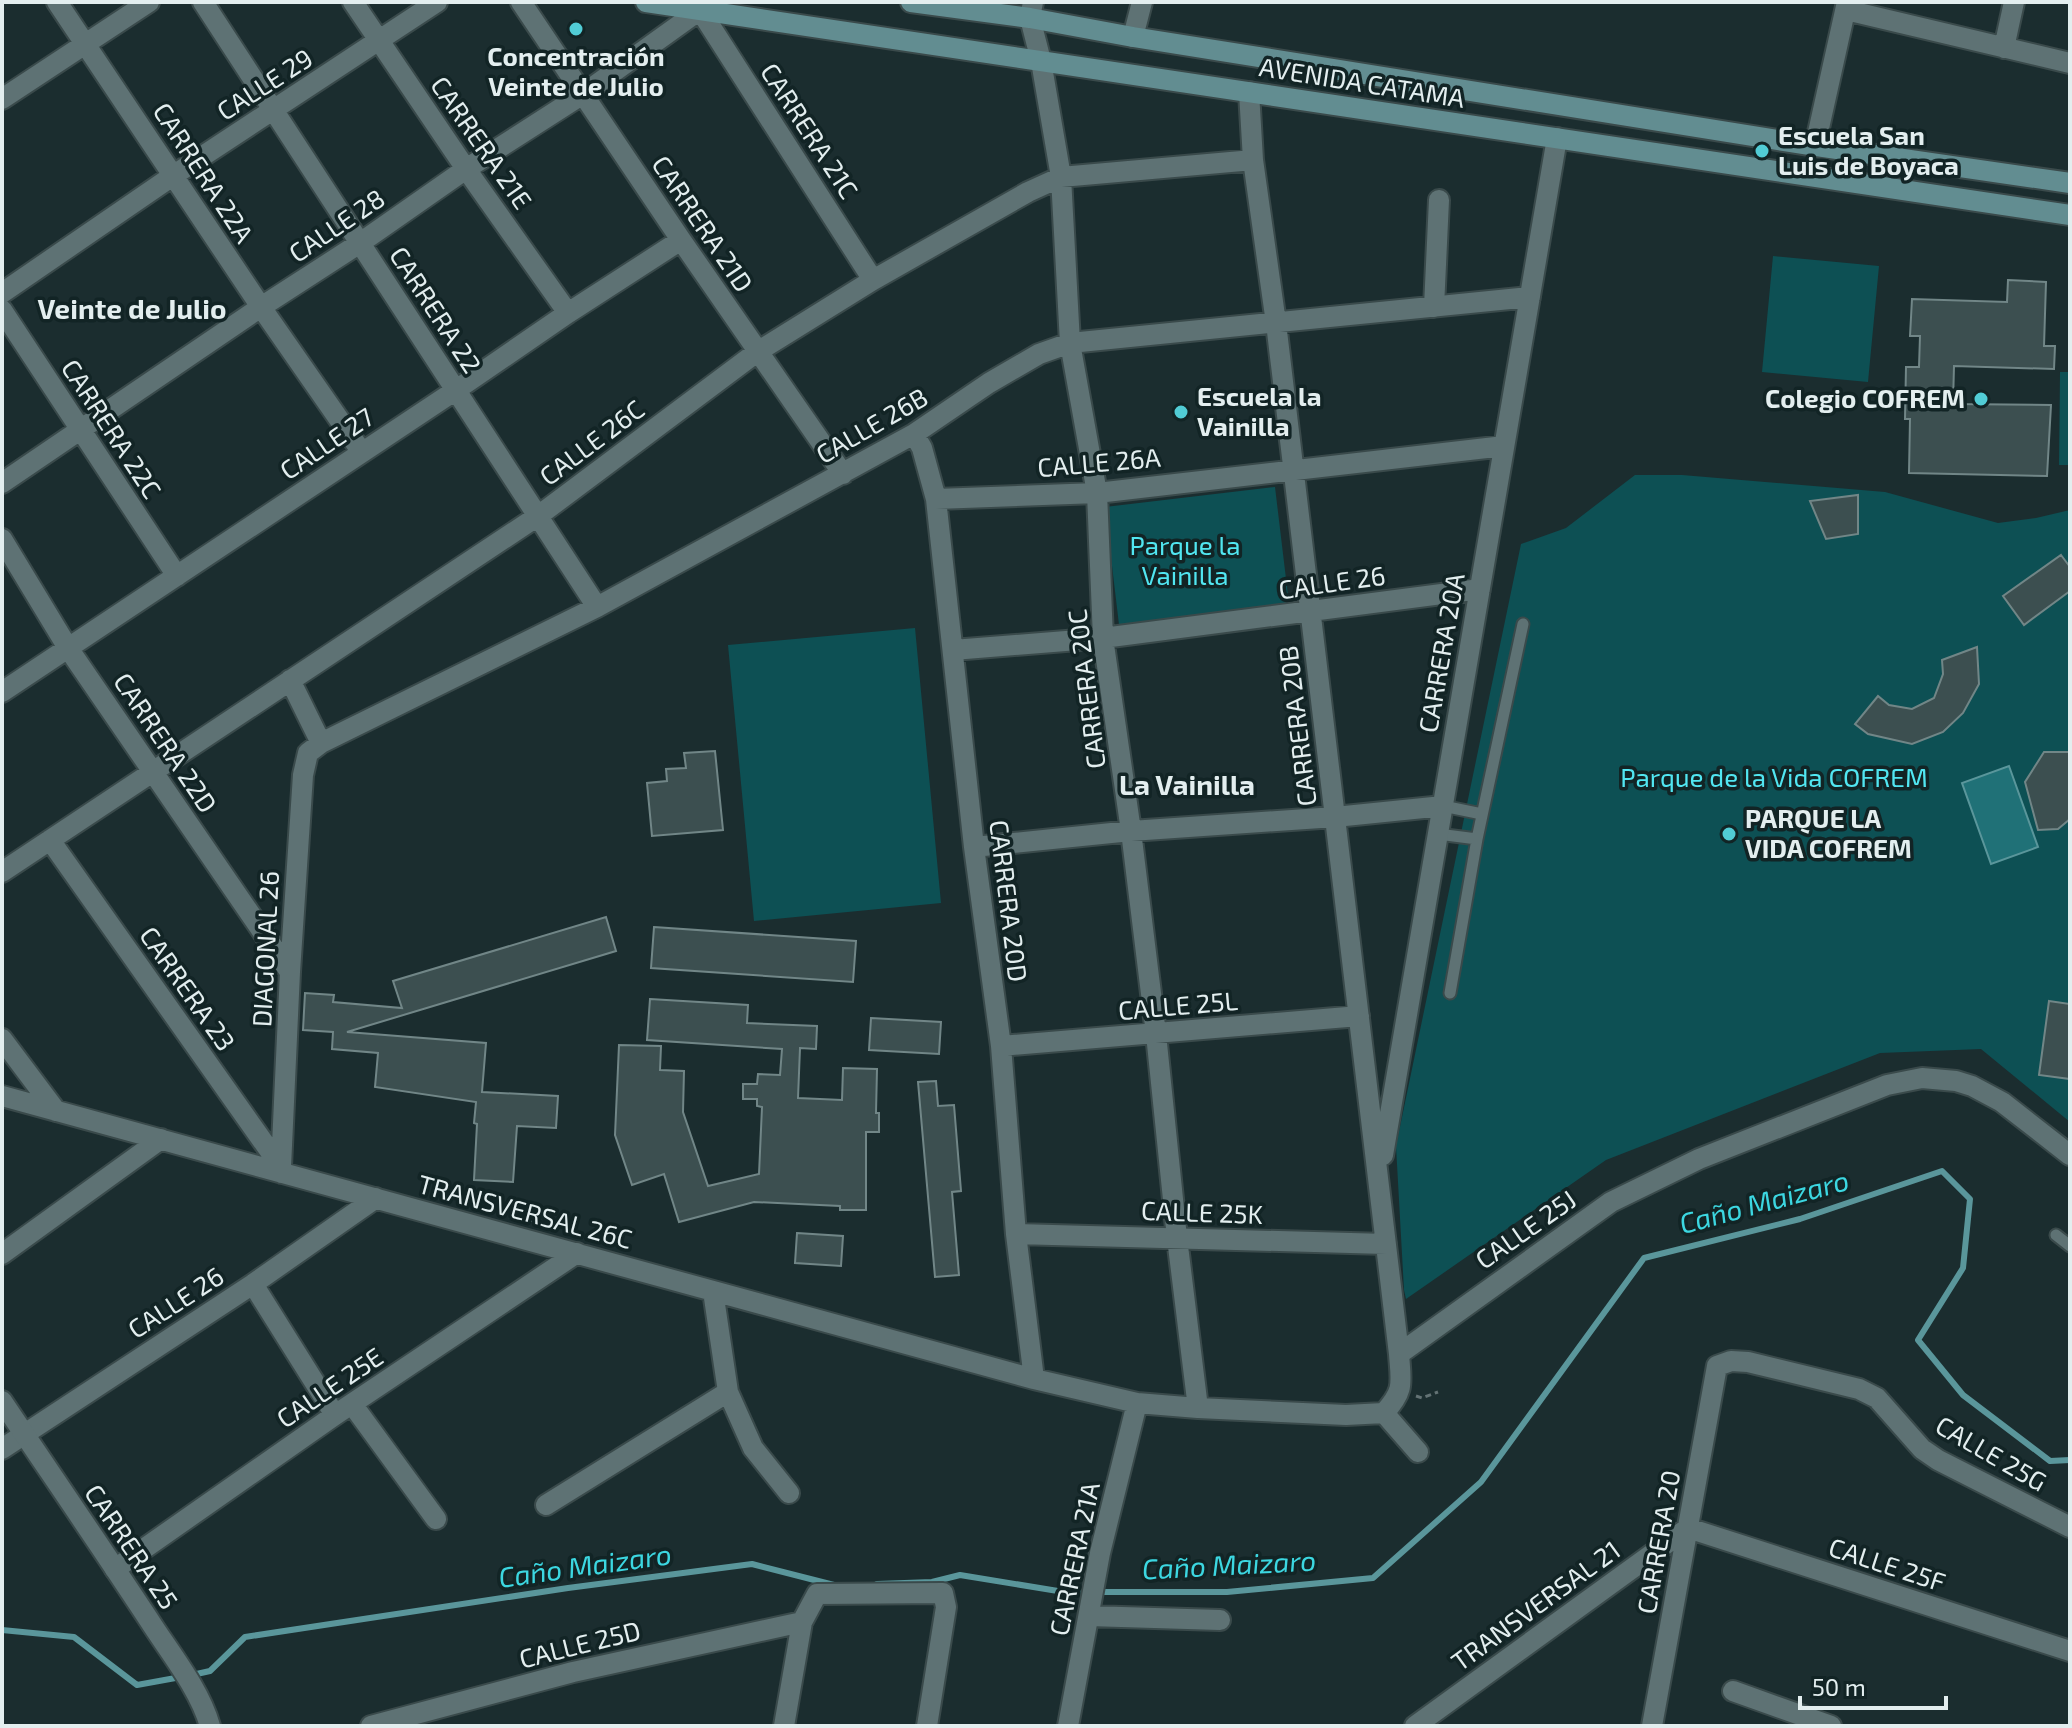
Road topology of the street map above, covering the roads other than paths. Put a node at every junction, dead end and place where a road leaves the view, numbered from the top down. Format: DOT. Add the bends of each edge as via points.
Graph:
graph roads {
  1 [pos="57,2"];
  2 [pos="149,2"];
  3 [pos="203,2"];
  4 [pos="353,2"];
  5 [pos="437,2"];
  6 [pos="521,2"];
  7 [pos="646,2"];
  8 [pos="911,2"];
  9 [pos="1142,2"];
  10 [pos="2014,2"];
  11 [pos="1847,6"];
  12 [pos="700,10"];
  13 [pos="1031,10"];
  14 [pos="1133,37"];
  15 [pos="378,41"];
  16 [pos="84,44"];
  17 [pos="2004,48"];
  18 [pos="1041,61"];
  19 [pos="2070,63"];
  20 [pos="1249,92"];
  21 [pos="583,94"];
  22 [pos="3,95"];
  23 [pos="274,111"];
  24 [pos="1557,138"];
  25 [pos="1815,146"];
  26 [pos="1253,160"];
  27 [pos="466,169"];
  28 [pos="174,175"];
  29 [pos="1061,177"];
  30 [pos="2070,183"];
  31 [pos="1439,200"];
  32 [pos="2070,215"];
  33 [pos="681,240"];
  34 [pos="360,243"];
  35 [pos="873,280"];
  36 [pos="2,293"];
  37 [pos="1530,297"];
  38 [pos="261,307"];
  39 [pos="1434,307"];
  40 [pos="2,310"];
  41 [pos="568,313"];
  42 [pos="1276,323"];
  43 [pos="1070,343"];
  44 [pos="757,352"];
  45 [pos="456,390"];
  46 [pos="81,430"];
  47 [pos="914,434"];
  48 [pos="1504,446"];
  49 [pos="361,451"];
  50 [pos="1294,470"];
  51 [pos="843,474"];
  52 [pos="2,483"];
  53 [pos="1097,493"];
  54 [pos="936,499"];
  55 [pos="538,516"];
  56 [pos="2,539"];
  57 [pos="177,576"];
  58 [pos="1480,589"];
  59 [pos="597,607"];
  60 [pos="1311,613"];
  61 [pos="1523,624"];
  62 [pos="1103,638"];
  63 [pos="68,648"];
  64 [pos="953,650"];
  65 [pos="290,680"];
  66 [pos="2,692"];
  67 [pos="321,743"];
  68 [pos="153,771"];
  69 [pos="1443,806"];
  70 [pos="1482,814"];
  71 [pos="1335,817"];
  72 [pos="1131,831"];
  73 [pos="1438,834"];
  74 [pos="1477,839"];
  75 [pos="50,840"];
  76 [pos="974,847"];
  77 [pos="2,872"];
  78 [pos="290,972"];
  79 [pos="1450,993"];
  80 [pos="1359,1016"];
  81 [pos="1156,1034"];
  82 [pos="3,1043"];
  83 [pos="1001,1046"];
  84 [pos="2,1096"];
  85 [pos="56,1111"];
  86 [pos="161,1139"];
  87 [pos="2070,1155"];
  88 [pos="282,1170"];
  89 [pos="1379,1177"];
  90 [pos="376,1198"];
  91 [pos="1016,1234"];
  92 [pos="2056,1235"];
  93 [pos="1177,1238"];
  94 [pos="1386,1244"];
  95 [pos="2070,1246"];
  96 [pos="577,1253"];
  97 [pos="2,1254"];
  98 [pos="253,1284"];
  99 [pos="713,1291"];
  100 [pos="1399,1354"];
  101 [pos="1717,1366"];
  102 [pos="1034,1379"];
  103 [pos="728,1392"];
  104 [pos="2,1401"];
  105 [pos="1137,1403"];
  106 [pos="1198,1408"];
  107 [pos="344,1410"];
  108 [pos="1384,1413"];
  109 [pos="24,1433"];
  110 [pos="2,1449"];
  111 [pos="1418,1452"];
  112 [pos="789,1493"];
  113 [pos="546,1505"];
  114 [pos="436,1519"];
  115 [pos="2070,1527"];
  116 [pos="1688,1528"];
  117 [pos="115,1569"];
  118 [pos="1090,1609"];
  119 [pos="1220,1620"];
  120 [pos="802,1622"];
  121 [pos="2070,1651"];
  122 [pos="1733,1691"];
  123 [pos="210,1726"];
  124 [pos="371,1726"];
  125 [pos="784,1726"];
  126 [pos="927,1726"];
  127 [pos="1068,1726"];
  128 [pos="1415,1726"];
  129 [pos="1652,1726"];
  130 [pos="1831,1726"];
  1 -- 16 [label="street, CARRERA 22A"];
  2 -- 16 [label="street"];
  3 -- 23 [label="street, CARRERA 22"];
  4 -- 15 [label="street, CARRERA 21E"];
  5 -- 15 [label="street, CALLE 29"];
  6 -- 21 [label="street, CARRERA 21D"];
  7 -- 12 [label="main road, AVENIDA CATAMA"];
  8 -- 13 [label="main road, AVENIDA CATAMA"];
  9 -- 14 [label="street"];
  10 -- 17 [label="street"];
  11 -- 17 [label="street"];
  11 -- 25 [label="street"];
  12 -- 18 [label="main road, AVENIDA CATAMA"];
  12 -- 21 [label="street, CALLE 28"];
  12 -- 35 [label="street, CARRERA 21C"];
  13 -- 14 [label="main road, AVENIDA CATAMA"];
  13 -- 18 [label="street, CARRERA 20C"];
  14 -- 25 [label="main road, AVENIDA CATAMA"];
  15 -- 23 [label="street, CALLE 29"];
  15 -- 27 [label="street, CARRERA 21E"];
  16 -- 22 [label="street"];
  16 -- 28 [label="street, CARRERA 22A"];
  17 -- 19 [label="street"];
  18 -- 20 [label="main road, AVENIDA CATAMA"];
  18 -- 29 [label="street, CARRERA 20C"];
  20 -- 24 [label="main road, AVENIDA CATAMA"];
  20 -- 26 [label="street, CARRERA 20B"];
  21 -- 27 [label="street, CALLE 28"];
  21 -- 33 [label="street, CARRERA 21D"];
  23 -- 28 [label="street, CALLE 29"];
  23 -- 34 [label="street, CARRERA 22"];
  24 -- 32 [label="main road, AVENIDA CATAMA"];
  24 -- 37 [label="street, CARRERA 20A"];
  25 -- 30 [label="main road, AVENIDA CATAMA"];
  26 -- 29 [label="street, CALLE 26C"];
  26 -- 42 [label="street, CARRERA 20B"];
  27 -- 34 [label="street, CALLE 28"];
  27 -- 41 [label="street, CARRERA 21E"];
  28 -- 36 [label="street, CALLE 29"];
  28 -- 38 [label="street, CARRERA 22A"];
  29 -- 35 [label="street, CALLE 26C"];
  29 -- 43 [label="street, CARRERA 20C"];
  31 -- 39 [label="street"];
  33 -- 41 [label="street, CALLE 27"];
  33 -- 44 [label="street, CARRERA 21D"];
  34 -- 38 [label="street, CALLE 28"];
  34 -- 45 [label="street, CARRERA 22"];
  35 -- 44 [label="street, CALLE 26C"];
  37 -- 39 [label="street, CALLE 26B"];
  37 -- 48 [label="street, CARRERA 20A"];
  38 -- 46 [label="street, CALLE 28"];
  38 -- 49 [label="street, CARRERA 22A"];
  39 -- 42 [label="street, CALLE 26B"];
  40 -- 46 [label="street, CARRERA 22C"];
  41 -- 45 [label="street, CALLE 27"];
  42 -- 43 [label="street, CALLE 26B"];
  42 -- 50 [label="street, CARRERA 20B"];
  43 -- 47 [label="street, CALLE 26B" via="989,383"];
  43 -- 53 [label="street, CARRERA 20C"];
  44 -- 51 [label="street, CARRERA 21D"];
  44 -- 55 [label="street, CALLE 26C"];
  45 -- 49 [label="street, CALLE 27"];
  45 -- 55 [label="street, CARRERA 22"];
  46 -- 52 [label="street, CALLE 28"];
  46 -- 57 [label="street, CARRERA 22C"];
  47 -- 51 [label="street, CALLE 26B"];
  47 -- 54 [label="street, CARRERA 20D"];
  48 -- 50 [label="street, CALLE 26A"];
  48 -- 58 [label="street, CARRERA 20A"];
  49 -- 57 [label="street, CALLE 27"];
  50 -- 53 [label="street, CALLE 26A"];
  50 -- 60 [label="street, CARRERA 20B"];
  51 -- 59 [label="street, CALLE 26B"];
  53 -- 54 [label="street, CALLE 26A"];
  53 -- 62 [label="street, CARRERA 20C"];
  54 -- 64 [label="street, CARRERA 20D"];
  55 -- 59 [label="street, CARRERA 22"];
  55 -- 65 [label="street, CALLE 26C"];
  56 -- 63 [label="street, CARRERA 22D"];
  57 -- 63 [label="street, CALLE 27"];
  58 -- 60 [label="street, CALLE 26"];
  58 -- 69 [label="street, CARRERA 20A"];
  59 -- 67 [label="street, CALLE 26B"];
  60 -- 62 [label="street, CALLE 26"];
  60 -- 71 [label="street, CARRERA 20B"];
  61 -- 70 [label="lane"];
  62 -- 64 [label="street, CALLE 26"];
  62 -- 72 [label="street, CARRERA 20C"];
  63 -- 66 [label="street, CALLE 27"];
  63 -- 68 [label="street, CARRERA 22D"];
  64 -- 76 [label="street, CARRERA 20D"];
  65 -- 67 [label="street"];
  65 -- 68 [label="street, CALLE 26C"];
  67 -- 78 [label="street, DIAGONAL 26" via="308,753 303,775"];
  68 -- 75 [label="street, CALLE 26C"];
  68 -- 78 [label="street, CARRERA 22D"];
  69 -- 70 [label="lane"];
  69 -- 71 [label="street"];
  69 -- 73 [label="street, CARRERA 20A"];
  70 -- 74 [label="lane"];
  71 -- 72 [label="street"];
  71 -- 80 [label="street, CARRERA 20B"];
  72 -- 76 [label="street"];
  72 -- 81 [label="street, CARRERA 20C"];
  73 -- 74 [label="lane"];
  73 -- 89 [label="street, CARRERA 20A"];
  74 -- 79 [label="lane"];
  75 -- 77 [label="street, CALLE 26C"];
  75 -- 88 [label="street, CARRERA 23"];
  76 -- 83 [label="street, CARRERA 20D"];
  78 -- 88 [label="street, DIAGONAL 26"];
  80 -- 81 [label="street, CALLE 25L"];
  80 -- 89 [label="street, CARRERA 20B"];
  81 -- 83 [label="street, CALLE 25L"];
  81 -- 93 [label="street, CARRERA 20C"];
  82 -- 85 [label="street"];
  83 -- 91 [label="street, CARRERA 20D"];
  84 -- 85 [label="street, TRANSVERSAL 26C"];
  85 -- 86 [label="street, TRANSVERSAL 26C"];
  86 -- 88 [label="street, TRANSVERSAL 26C"];
  86 -- 97 [label="street"];
  87 -- 100 [label="street, CALLE 25J" via="2002,1102 1972,1086 1931,1078 1887,1085 1699,1159 1611,1202"];
  88 -- 90 [label="street, TRANSVERSAL 26C"];
  89 -- 94 [label="street, CARRERA 20B"];
  90 -- 96 [label="street, TRANSVERSAL 26C"];
  90 -- 98 [label="street, CALLE 26"];
  91 -- 93 [label="street, CALLE 25K"];
  91 -- 102 [label="street, CARRERA 20D"];
  92 -- 95 [label="lane"];
  93 -- 94 [label="street, CALLE 25K"];
  93 -- 106 [label="street, CARRERA 20C"];
  94 -- 100 [label="street, CARRERA 20B"];
  96 -- 99 [label="street, TRANSVERSAL 26C"];
  96 -- 107 [label="street, CALLE 25E"];
  98 -- 107 [label="street"];
  98 -- 109 [label="street, CALLE 26"];
  99 -- 102 [label="street, TRANSVERSAL 26C"];
  99 -- 103 [label="street"];
  100 -- 108 [label="street" via="1401,1389"];
  101 -- 115 [label="street, CALLE 25G" via="1748,1362 1859,1389 1877,1398 1938,1460"];
  101 -- 116 [label="street, CARRERA 20"];
  102 -- 105 [label="street"];
  103 -- 112 [label="street" via="753,1448"];
  103 -- 113 [label="street"];
  104 -- 109 [label="street, CARRERA 25"];
  105 -- 106 [label="street"];
  105 -- 118 [label="street, CARRERA 21A"];
  106 -- 108 [label="street"];
  107 -- 114 [label="street"];
  107 -- 117 [label="street, CALLE 25E"];
  108 -- 111 [label="street"];
  109 -- 110 [label="street, CALLE 26"];
  109 -- 117 [label="street, CARRERA 25"];
  116 -- 121 [label="street, CALLE 25F"];
  116 -- 128 [label="street, TRANSVERSAL 21"];
  116 -- 129 [label="street, CARRERA 20"];
  117 -- 123 [label="street, CARRERA 25" via="192,1687"];
  118 -- 119 [label="street"];
  118 -- 127 [label="street, CARRERA 21A"];
  120 -- 124 [label="street, CALLE 25D" via="573,1672"];
  120 -- 125 [label="street"];
  120 -- 126 [label="street" via="817,1594 943,1593 946,1607"];
  122 -- 130 [label="street"];
}
